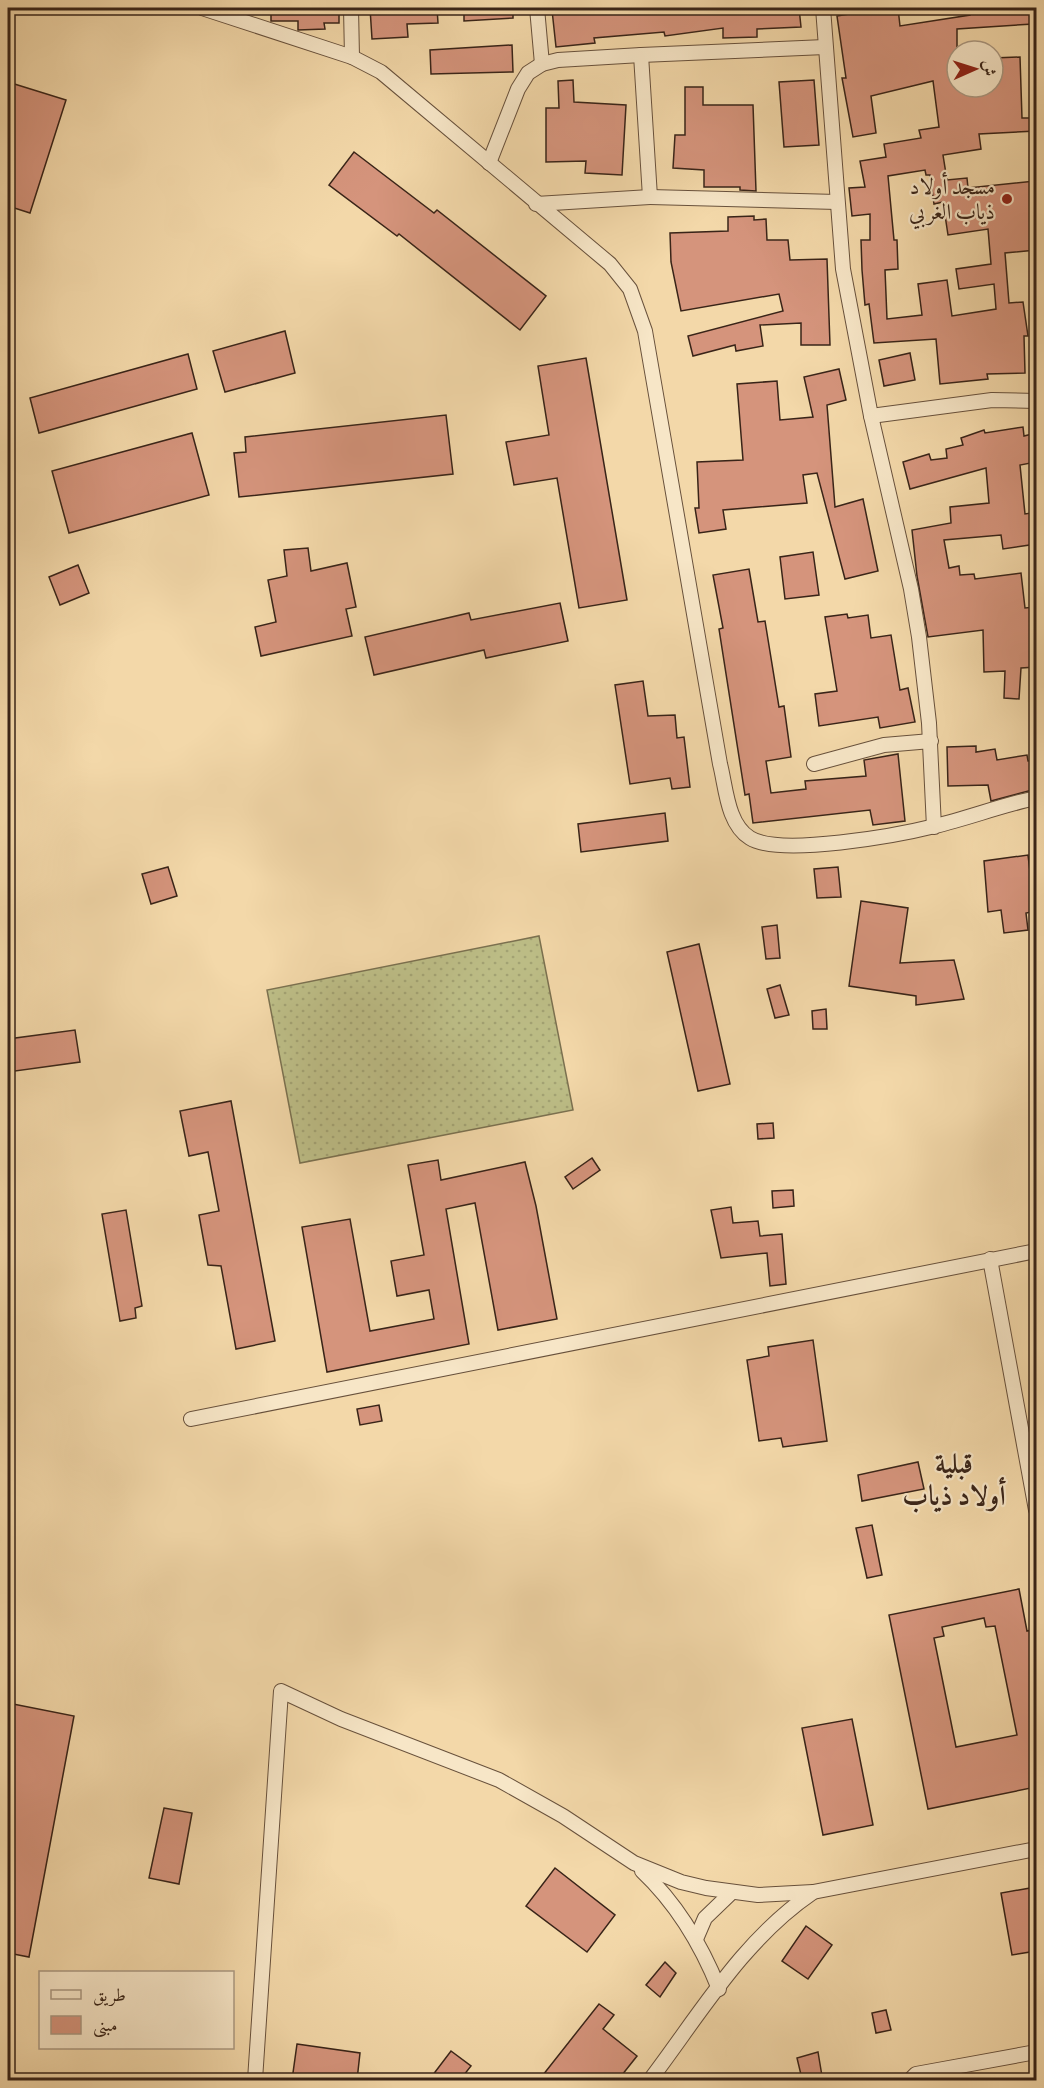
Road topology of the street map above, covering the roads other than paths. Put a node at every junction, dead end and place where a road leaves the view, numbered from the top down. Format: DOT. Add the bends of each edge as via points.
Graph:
graph roads {
  1 [pos="202,8"];
  2 [pos="351,8"];
  3 [pos="537,8"];
  4 [pos="823,8"];
  5 [pos="217,10"];
  6 [pos="825,47"];
  7 [pos="641,55"];
  8 [pos="352,57"];
  9 [pos="542,64"];
  10 [pos="489,163"];
  11 [pos="650,197"];
  12 [pos="837,202"];
  13 [pos="536,204"];
  14 [pos="1036,401"];
  15 [pos="871,416"];
  16 [pos="930,741"];
  17 [pos="813,764"];
  18 [pos="1036,798"];
  19 [pos="934,827"];
  20 [pos="1036,1251"];
  21 [pos="990,1259"];
  22 [pos="191,1419"];
  23 [pos="1036,1510"];
  24 [pos="1036,1849"];
  25 [pos="634,1863"];
  26 [pos="813,1892"];
  27 [pos="731,1893"];
  28 [pos="696,1939"];
  29 [pos="719,1989"];
  30 [pos="1036,2052"];
  31 [pos="255,2080"];
  32 [pos="650,2080"];
  33 [pos="910,2080"];
  1 -- 5 [label="street"];
  2 -- 8 [label="street"];
  3 -- 9 [label="street"];
  4 -- 6 [label="street"];
  5 -- 8 [label="street"];
  6 -- 7 [label="street"];
  6 -- 12 [label="street"];
  7 -- 9 [label="street"];
  7 -- 11 [label="street"];
  8 -- 10 [label="street" via="381,72"];
  9 -- 10 [label="street" via="528,73 518,89"];
  10 -- 13 [label="street"];
  11 -- 12 [label="street"];
  11 -- 13 [label="street"];
  12 -- 15 [label="street" via="843,269"];
  13 -- 19 [label="street" via="610,264 637,300 669,460 720,764 734,822 750,839 787,846 859,840"];
  14 -- 15 [label="street" via="982,401"];
  15 -- 16 [label="street" via="911,589"];
  16 -- 17 [label="street" via="884,745"];
  16 -- 19 [label="street"];
  18 -- 19 [label="street"];
  20 -- 21 [label="street"];
  21 -- 22 [label="street"];
  21 -- 23 [label="street"];
  24 -- 26 [label="street"];
  25 -- 27 [label="street" via="681,1882"];
  25 -- 28 [label="street" via="669,1899"];
  25 -- 31 [label="street" via="564,1816 499,1780 341,1719 281,1690"];
  26 -- 27 [label="street"];
  26 -- 29 [label="street" via="750,1945"];
  27 -- 28 [label="street" via="705,1917"];
  28 -- 29 [label="street"];
  29 -- 32 [label="street"];
  30 -- 33 [label="street" via="916,2074"];
}
